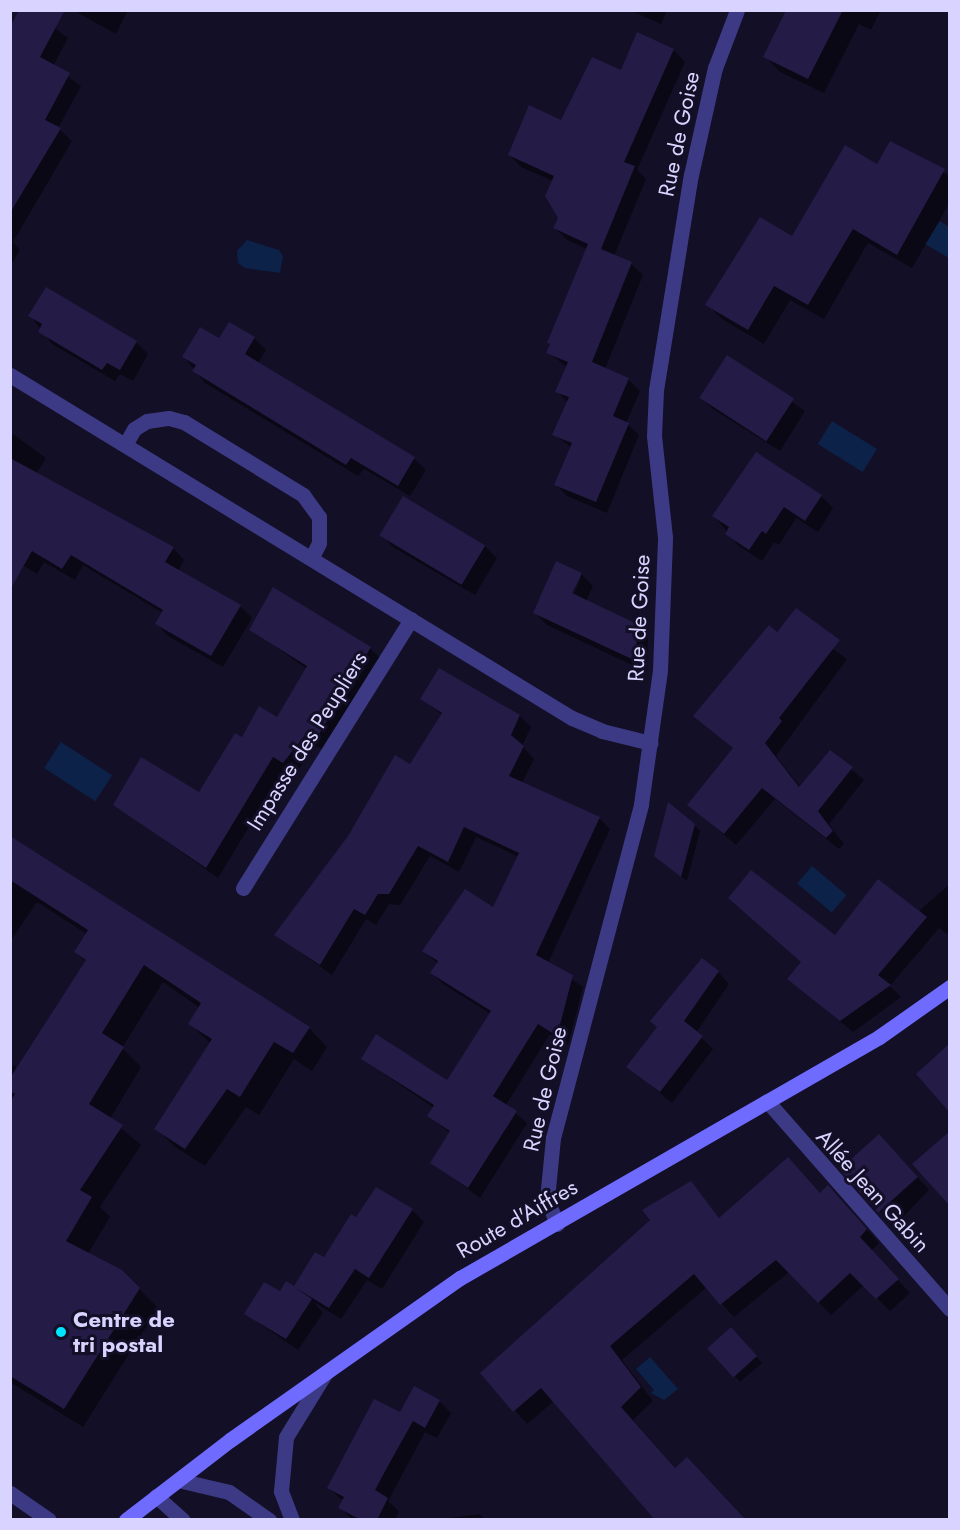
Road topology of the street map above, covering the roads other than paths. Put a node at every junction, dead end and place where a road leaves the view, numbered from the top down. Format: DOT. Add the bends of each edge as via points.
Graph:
graph roads {
  1 [pos="737,10"];
  2 [pos="10,375"];
  3 [pos="126,443"];
  4 [pos="312,557"];
  5 [pos="411,618"];
  6 [pos="651,743"];
  7 [pos="243,888"];
  8 [pos="950,987"];
  9 [pos="766,1101"];
  10 [pos="557,1224"];
  11 [pos="950,1309"];
  12 [pos="327,1372"];
  13 [pos="178,1480"];
  14 [pos="10,1493"];
  15 [pos="156,1496"];
  16 [pos="49,1520"];
  17 [pos="126,1520"];
  18 [pos="183,1520"];
  19 [pos="269,1520"];
  20 [pos="292,1520"];
  1 -- 6 [label="street, Rue de Goise" via="715,68 691,175 656,390 656,472 665,537 660,670"];
  2 -- 3 [label="street"];
  3 -- 4 [label="street"];
  3 -- 4 [label="street" via="134,429 147,421 169,418 184,423 303,495 319,517 319,543"];
  4 -- 5 [label="street"];
  5 -- 6 [label="street" via="572,718 602,731"];
  5 -- 7 [label="street, Impasse des Peupliers"];
  6 -- 10 [label="street, Rue de Goise" via="641,804 553,1138 547,1199"];
  8 -- 9 [label="main road, Route d'Aiffres" via="879,1037"];
  9 -- 10 [label="main road, Route d'Aiffres"];
  9 -- 11 [label="street, Allée Jean Gabin"];
  10 -- 12 [label="main road, Route d'Aiffres" via="460,1278"];
  12 -- 13 [label="main road, Route d'Aiffres"];
  12 -- 20 [label="street" via="286,1437 280,1491"];
  13 -- 15 [label="main road, Route d'Aiffres"];
  13 -- 19 [label="street" via="229,1492"];
  14 -- 16 [label="street"];
  15 -- 17 [label="main road, Route d'Aiffres"];
  15 -- 18 [label="street"];
}
